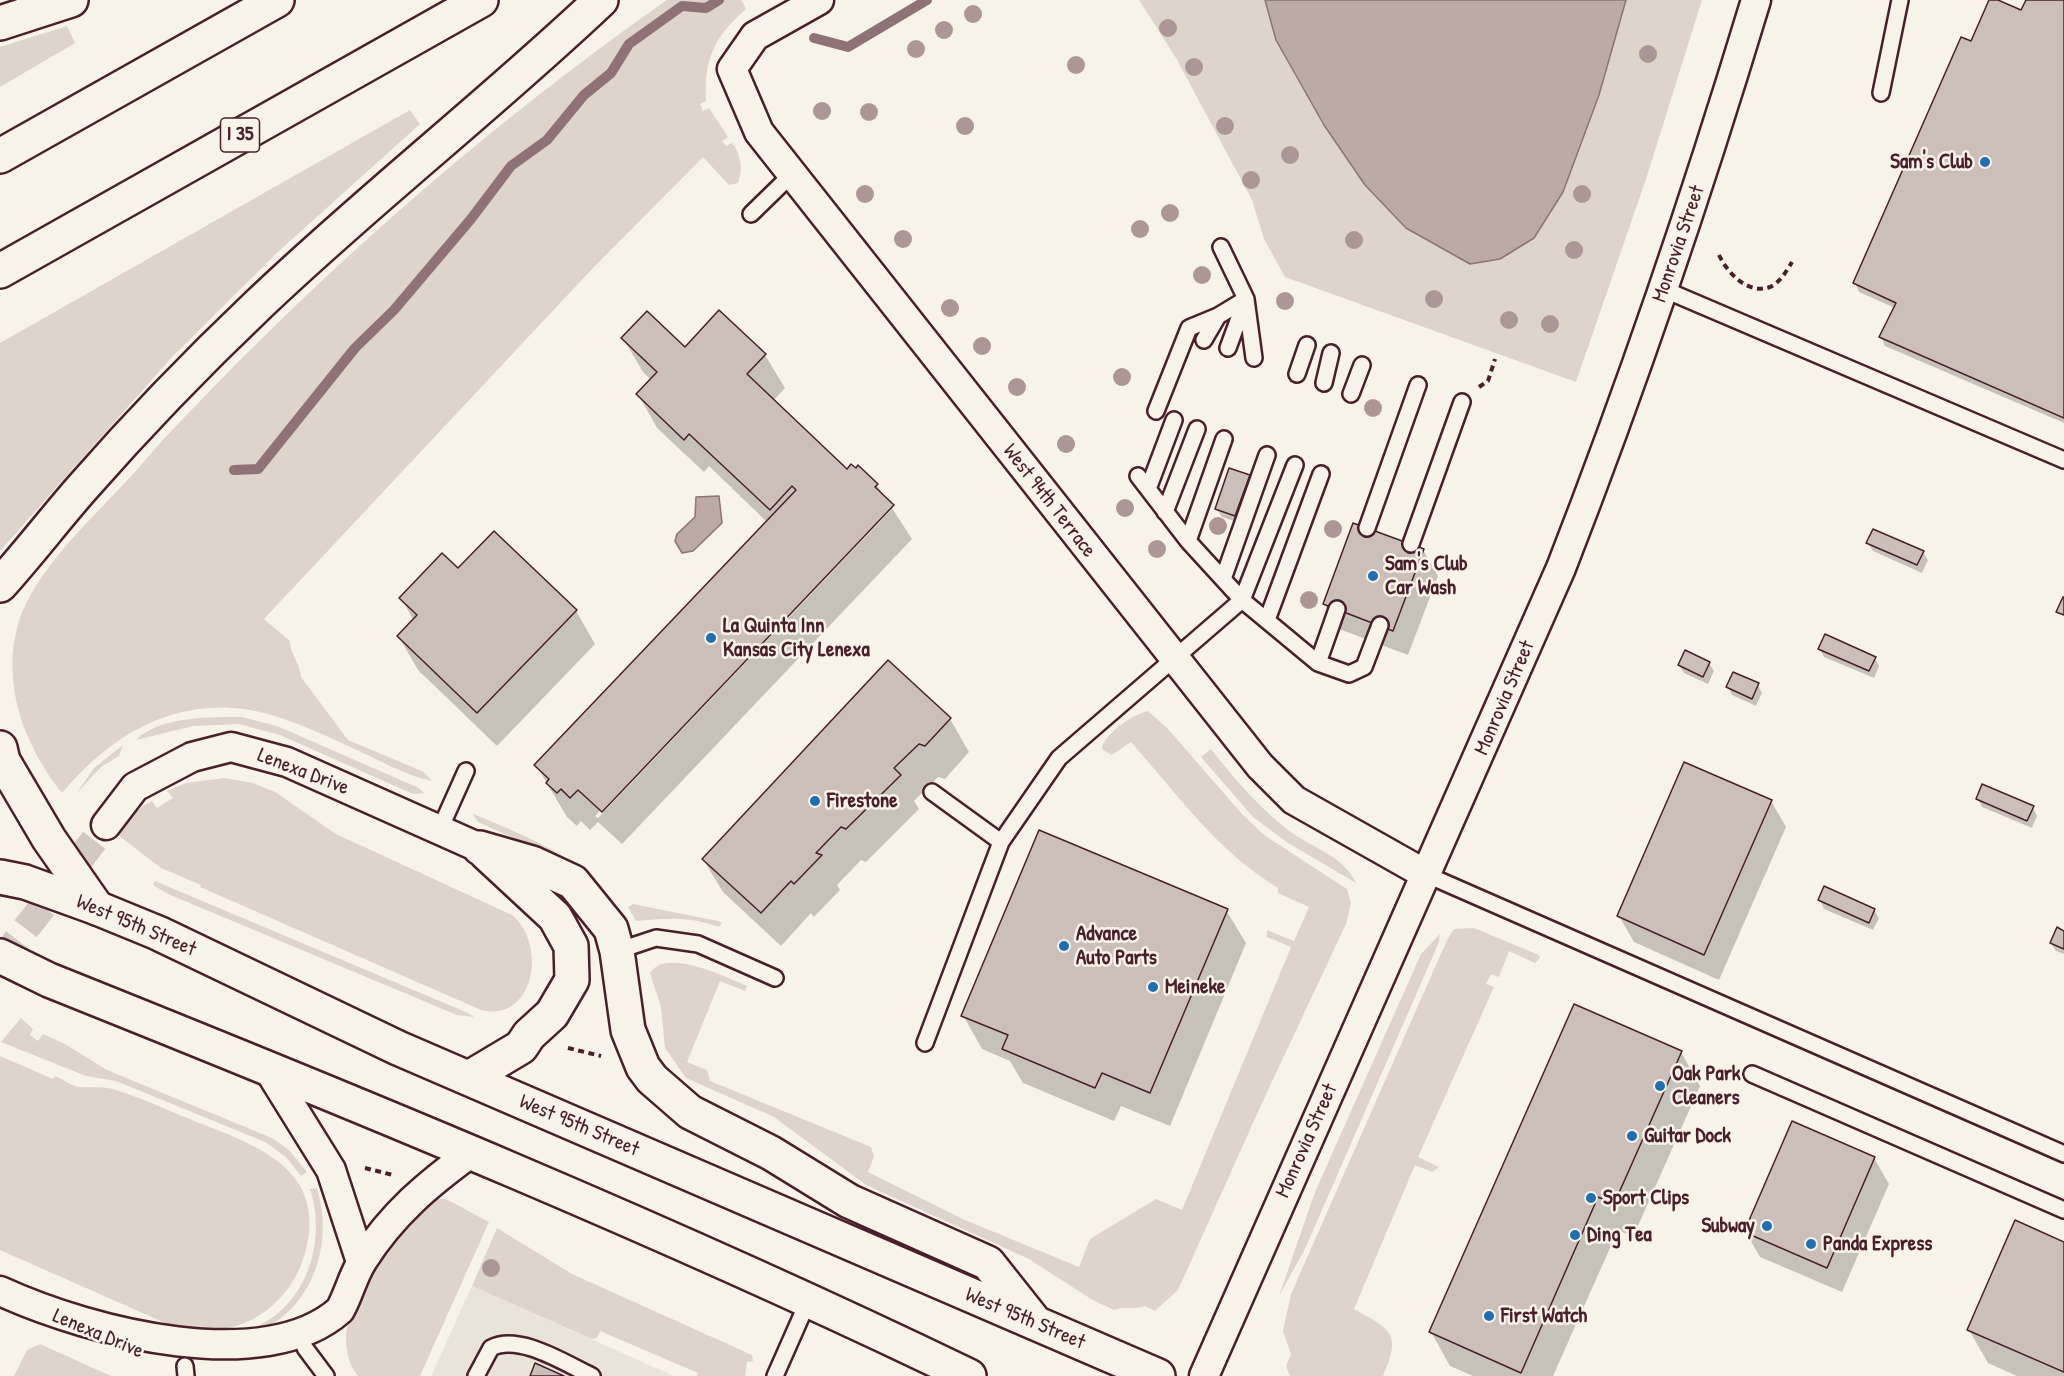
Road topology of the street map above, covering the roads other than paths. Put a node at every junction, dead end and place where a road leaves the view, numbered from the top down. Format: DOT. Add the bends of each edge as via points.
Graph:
graph roads {
  1 [pos="71,0"];
  2 [pos="277,0"];
  3 [pos="482,0"];
  4 [pos="601,0"];
  5 [pos="819,0"];
  6 [pos="1756,0"];
  7 [pos="1900,0"];
  8 [pos="0,23"];
  9 [pos="1881,93"];
  10 [pos="0,156"];
  11 [pos="792,174"];
  12 [pos="751,214"];
  13 [pos="1221,247"];
  14 [pos="0,271"];
  15 [pos="1663,289"];
  16 [pos="1246,299"];
  17 [pos="1218,316"];
  18 [pos="1204,340"];
  19 [pos="1307,345"];
  20 [pos="1228,348"];
  21 [pos="1331,353"];
  22 [pos="1254,358"];
  23 [pos="1362,365"];
  24 [pos="1297,374"];
  25 [pos="1324,383"];
  26 [pos="1418,385"];
  27 [pos="1351,394"];
  28 [pos="1462,402"];
  29 [pos="1156,411"];
  30 [pos="1174,420"];
  31 [pos="1197,429"];
  32 [pos="1224,439"];
  33 [pos="1268,455"];
  34 [pos="2064,460"];
  35 [pos="1295,465"];
  36 [pos="1321,474"];
  37 [pos="1137,476"];
  38 [pos="1148,489"];
  39 [pos="1165,512"];
  40 [pos="1367,528"];
  41 [pos="1188,540"];
  42 [pos="1410,544"];
  43 [pos="1224,579"];
  44 [pos="2,587"];
  45 [pos="1242,600"];
  46 [pos="1337,609"];
  47 [pos="1267,620"];
  48 [pos="1380,625"];
  49 [pos="1175,660"];
  50 [pos="1318,663"];
  51 [pos="0,748"];
  52 [pos="466,771"];
  53 [pos="932,792"];
  54 [pos="106,825"];
  55 [pos="440,829"];
  56 [pos="1001,842"];
  57 [pos="480,848"];
  58 [pos="1425,874"];
  59 [pos="0,877"];
  60 [pos="97,908"];
  61 [pos="617,951"];
  62 [pos="0,956"];
  63 [pos="775,978"];
  64 [pos="925,1043"];
  65 [pos="267,1067"];
  66 [pos="1752,1074"];
  67 [pos="469,1078"];
  68 [pos="472,1152"];
  69 [pos="2064,1154"];
  70 [pos="2064,1210"];
  71 [pos="361,1262"];
  72 [pos="0,1291"];
  73 [pos="809,1299"];
  74 [pos="1037,1324"];
  75 [pos="305,1348"];
  76 [pos="258,1368"];
  77 [pos="185,1371"];
  78 [pos="228,1371"];
  79 [pos="326,1376"];
  80 [pos="476,1376"];
  81 [pos="592,1376"];
  82 [pos="775,1376"];
  83 [pos="969,1376"];
  84 [pos="1158,1376"];
  85 [pos="1204,1376"];
  1 -- 8 [label="main road"];
  2 -- 10 [label="main road"];
  3 -- 14 [label="main road, I 35"];
  4 -- 44 [label="main road" via="535,62 346,222 257,306 82,488"];
  5 -- 11 [label="street, West 94th Terrace" via="755,36 732,69 759,132"];
  6 -- 15 [label="street, Monrovia Street" via="1701,182"];
  7 -- 9 [label="lane"];
  11 -- 12 [label="lane"];
  11 -- 49 [label="street, West 94th Terrace"];
  13 -- 16 [label="lane"];
  15 -- 34 [label="lane"];
  15 -- 58 [label="street, Monrovia Street" via="1561,568"];
  16 -- 17 [label="lane"];
  16 -- 20 [label="lane"];
  16 -- 22 [label="lane"];
  17 -- 18 [label="lane"];
  17 -- 29 [label="lane" via="1189,328"];
  19 -- 24 [label="lane"];
  21 -- 25 [label="lane"];
  23 -- 27 [label="lane"];
  26 -- 40 [label="lane"];
  28 -- 42 [label="lane"];
  30 -- 38 [label="lane"];
  31 -- 39 [label="lane"];
  32 -- 41 [label="lane"];
  33 -- 43 [label="lane"];
  35 -- 45 [label="lane"];
  36 -- 47 [label="lane"];
  37 -- 38 [label="lane"];
  38 -- 39 [label="lane"];
  39 -- 41 [label="lane"];
  41 -- 43 [label="lane"];
  43 -- 45 [label="lane"];
  45 -- 47 [label="lane"];
  45 -- 49 [label="lane"];
  46 -- 50 [label="lane"];
  47 -- 50 [label="lane"];
  48 -- 50 [label="lane" via="1364,667 1349,674"];
  49 -- 56 [label="lane" via="1059,758"];
  49 -- 58 [label="street, West 94th Terrace" via="1260,766 1294,800"];
  51 -- 60 [label="main road" via="3,761 49,839"];
  52 -- 55 [label="lane"];
  53 -- 56 [label="lane"];
  54 -- 55 [label="street, Lenexa Drive" via="135,788 192,757 231,747 287,762"];
  55 -- 57 [label="street, Lenexa Drive"];
  56 -- 64 [label="lane"];
  57 -- 61 [label="main road" via="532,863 573,882 610,929"];
  57 -- 67 [label="main road" via="555,917 571,946 572,980 552,1014 521,1047"];
  58 -- 69 [label="lane"];
  58 -- 85 [label="street, Monrovia Street"];
  59 -- 60 [label="main road, West 95th Street"];
  60 -- 67 [label="main road, West 95th Street"];
  61 -- 63 [label="lane" via="656,938 698,944"];
  61 -- 74 [label="main road" via="628,1030 652,1079 690,1112 771,1153 849,1201 988,1263"];
  62 -- 65 [label="main road" via="49,980"];
  65 -- 68 [label="main road"];
  65 -- 71 [label="street" via="331,1170"];
  66 -- 70 [label="lane"];
  67 -- 74 [label="main road, West 95th Street"];
  68 -- 71 [label="street" via="398,1212"];
  68 -- 73 [label="main road"];
  71 -- 75 [label="street" via="340,1310"];
  72 -- 77 [label="street, Lenexa Drive"];
  73 -- 82 [label="lane"];
  73 -- 83 [label="main road"];
  74 -- 84 [label="main road, West 95th Street"];
  75 -- 76 [label="street" via="276,1364"];
  75 -- 79 [label="lane"];
  77 -- 78 [label="street, Lenexa Drive"];
  80 -- 81 [label="lane" via="491,1348 507,1342 521,1344"];
}
